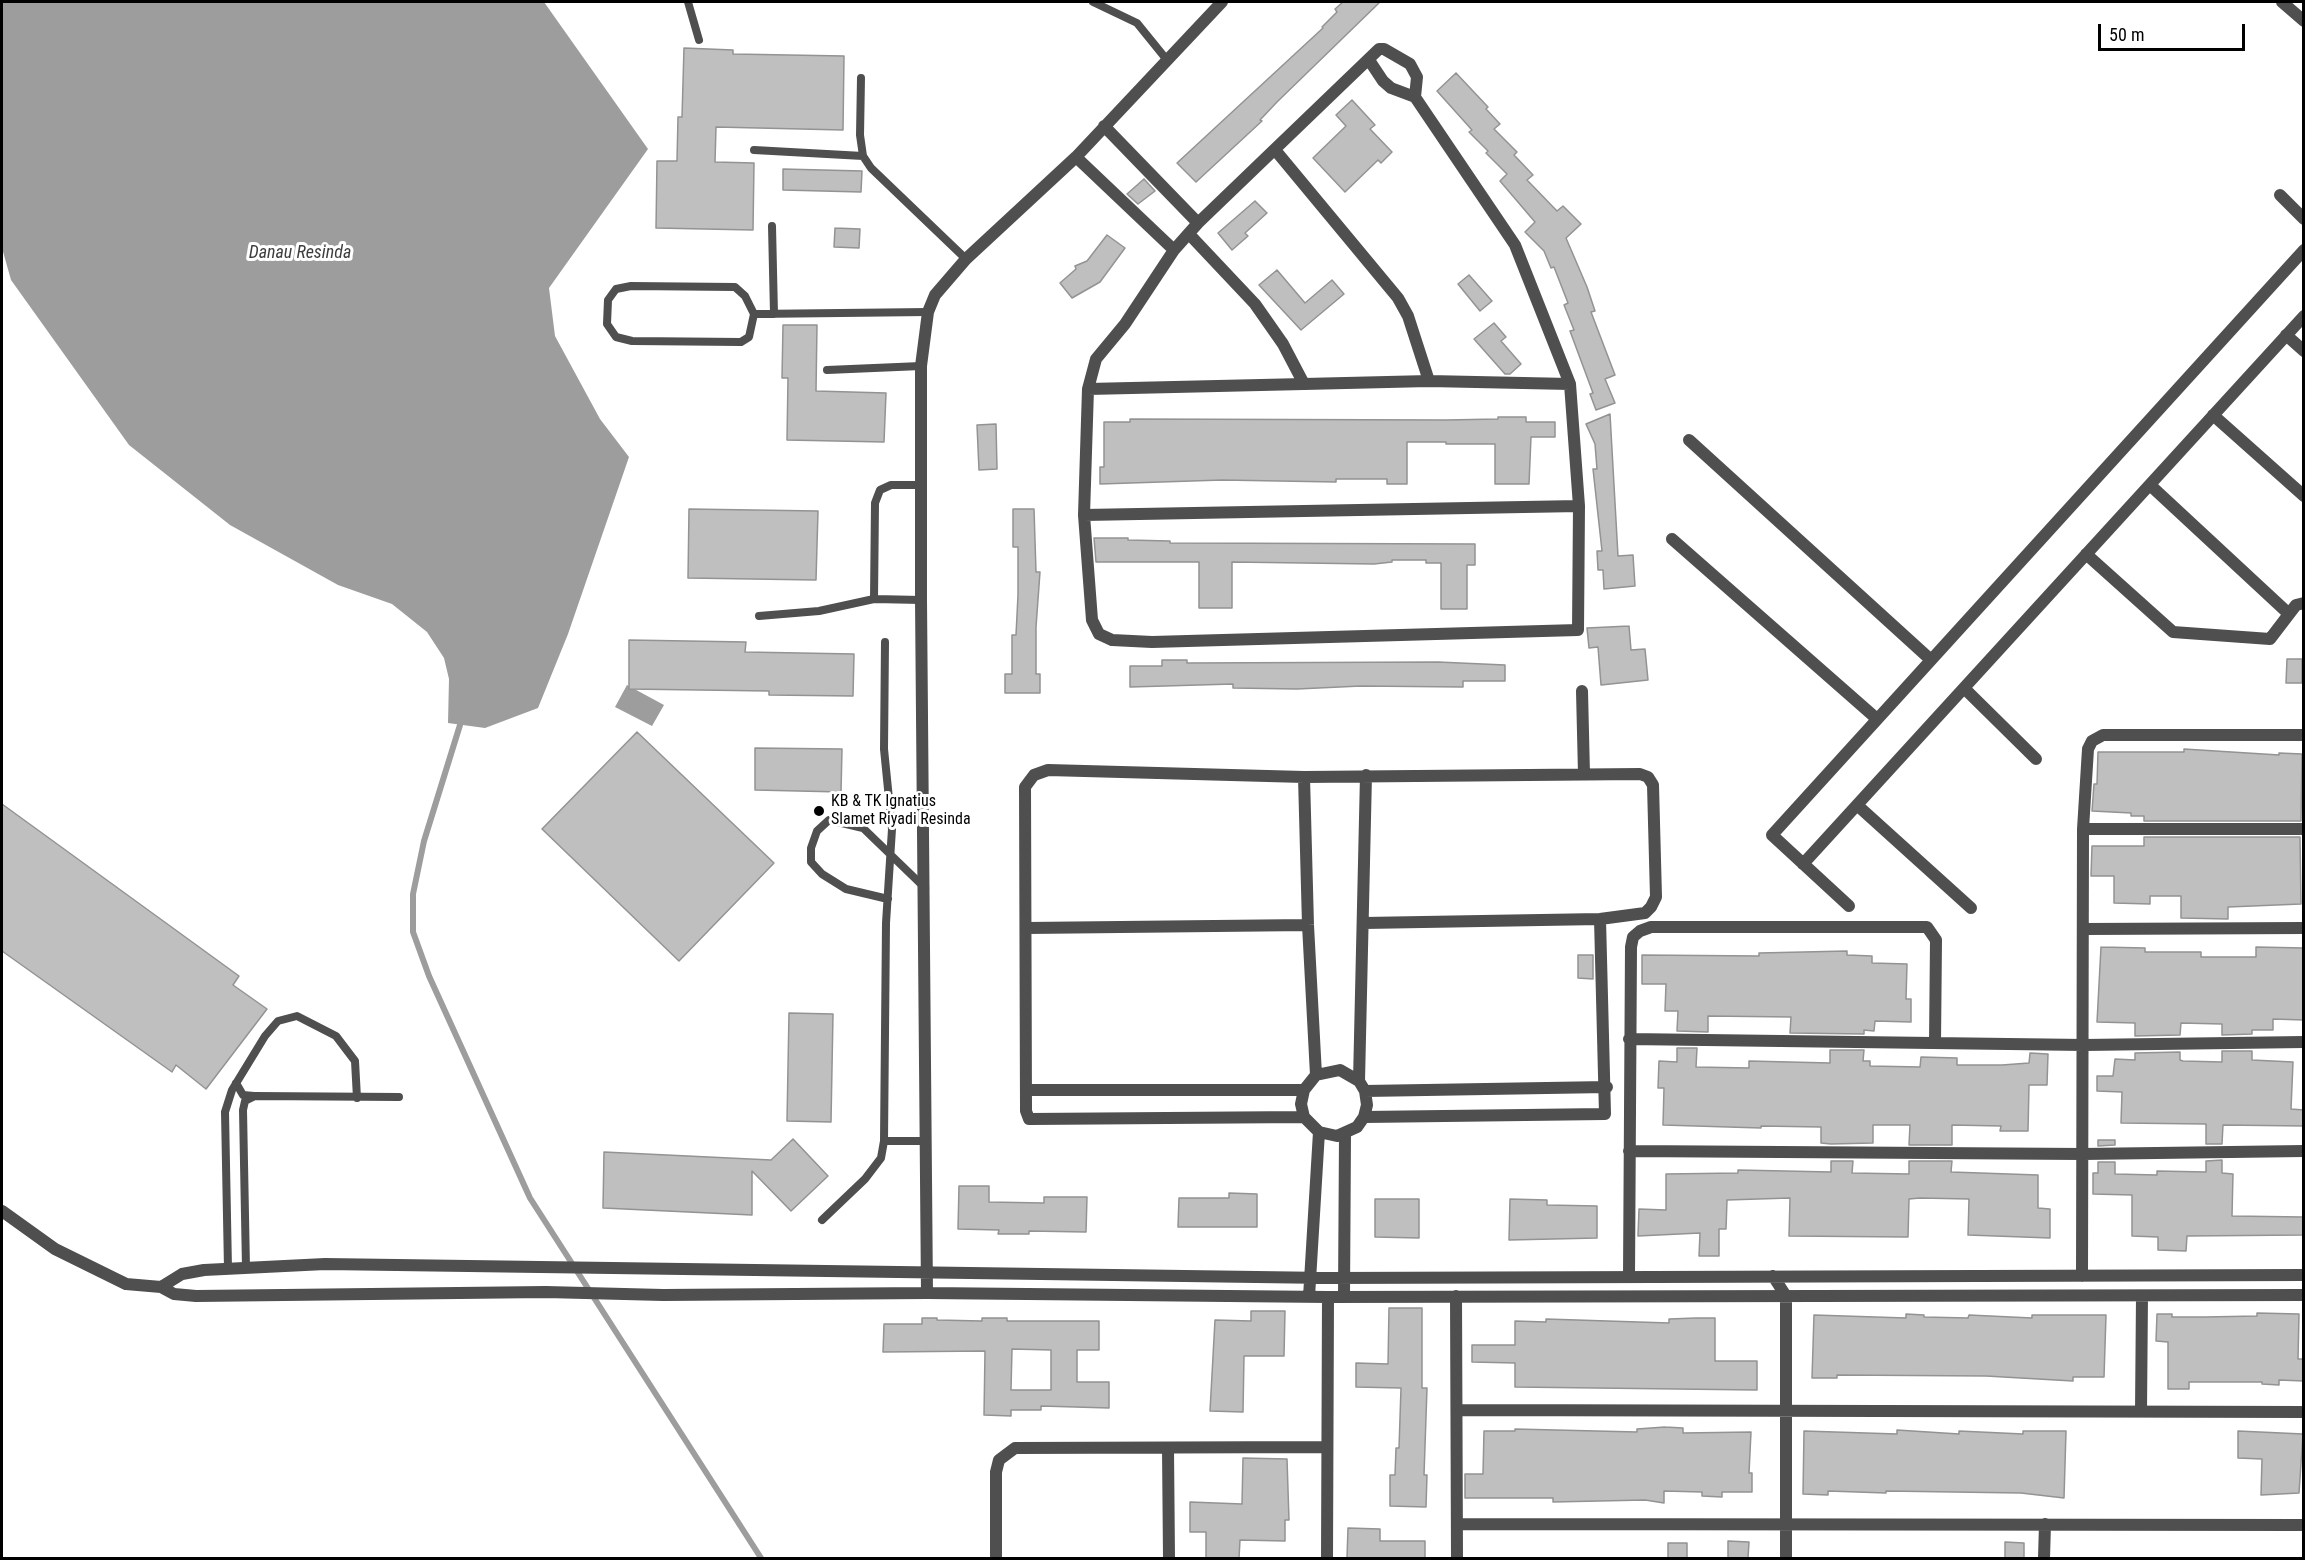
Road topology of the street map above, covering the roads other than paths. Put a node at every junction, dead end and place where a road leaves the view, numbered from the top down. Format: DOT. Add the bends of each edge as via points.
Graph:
graph roads {
  1 [pos="688,2"];
  2 [pos="1093,2"];
  3 [pos="1222,2"];
  4 [pos="2283,2"];
  5 [pos="2304,21"];
  6 [pos="699,40"];
  7 [pos="1167,60"];
  8 [pos="1369,60"];
  9 [pos="861,78"];
  10 [pos="1415,97"];
  11 [pos="1104,126"];
  12 [pos="754,150"];
  13 [pos="1276,151"];
  14 [pos="863,156"];
  15 [pos="1076,157"];
  16 [pos="2280,195"];
  17 [pos="2304,219"];
  18 [pos="1198,223"];
  19 [pos="772,226"];
  20 [pos="1189,234"];
  21 [pos="1174,250"];
  22 [pos="2304,250"];
  23 [pos="966,259"];
  24 [pos="928,312"];
  25 [pos="754,314"];
  26 [pos="774,314"];
  27 [pos="2304,316"];
  28 [pos="2286,335"];
  29 [pos="2304,351"];
  30 [pos="921,366"];
  31 [pos="826,370"];
  32 [pos="1429,381"];
  33 [pos="1304,384"];
  34 [pos="1570,384"];
  35 [pos="1088,389"];
  36 [pos="2214,415"];
  37 [pos="1689,440"];
  38 [pos="921,485"];
  39 [pos="2150,485"];
  40 [pos="2304,496"];
  41 [pos="1579,506"];
  42 [pos="1084,515"];
  43 [pos="1672,539"];
  44 [pos="2086,554"];
  45 [pos="874,599"];
  46 [pos="921,600"];
  47 [pos="2304,603"];
  48 [pos="2289,614"];
  49 [pos="759,616"];
  50 [pos="885,642"];
  51 [pos="1931,660"];
  52 [pos="1964,688"];
  53 [pos="1582,691"];
  54 [pos="1877,719"];
  55 [pos="2304,735"];
  56 [pos="2036,759"];
  57 [pos="1584,774"];
  58 [pos="1366,775"];
  59 [pos="1304,777"];
  60 [pos="1857,805"];
  61 [pos="2304,829"];
  62 [pos="2083,830"];
  63 [pos="891,853"];
  64 [pos="1803,864"];
  65 [pos="925,888"];
  66 [pos="888,899"];
  67 [pos="1850,906"];
  68 [pos="1971,908"];
  69 [pos="1600,920"];
  70 [pos="1364,923"];
  71 [pos="1308,925"];
  72 [pos="1028,928"];
  73 [pos="2304,928"];
  74 [pos="2084,929"];
  75 [pos="1629,1039"];
  76 [pos="2304,1042"];
  77 [pos="1935,1043"];
  78 [pos="2084,1045"];
  79 [pos="1316,1075"];
  80 [pos="236,1083"];
  81 [pos="1362,1086"];
  82 [pos="1607,1087"];
  83 [pos="1027,1090"];
  84 [pos="1304,1090"];
  85 [pos="255,1096"];
  86 [pos="399,1097"];
  87 [pos="357,1098"];
  88 [pos="1304,1117"];
  89 [pos="1364,1117"];
  90 [pos="1319,1132"];
  91 [pos="1346,1134"];
  92 [pos="884,1141"];
  93 [pos="927,1141"];
  94 [pos="1629,1151"];
  95 [pos="2304,1151"];
  96 [pos="2083,1154"];
  97 [pos="2,1211"];
  98 [pos="822,1220"];
  99 [pos="246,1268"];
  100 [pos="228,1269"];
  101 [pos="927,1273"];
  102 [pos="2304,1275"];
  103 [pos="1629,1276"];
  104 [pos="1773,1276"];
  105 [pos="2082,1276"];
  106 [pos="2102,1276"];
  107 [pos="1310,1277"];
  108 [pos="1344,1278"];
  109 [pos="161,1287"];
  110 [pos="927,1293"];
  111 [pos="2101,1295"];
  112 [pos="2304,1295"];
  113 [pos="1456,1296"];
  114 [pos="1785,1296"];
  115 [pos="2142,1296"];
  116 [pos="1309,1297"];
  117 [pos="1328,1297"];
  118 [pos="1344,1297"];
  119 [pos="1457,1410"];
  120 [pos="1785,1410"];
  121 [pos="2141,1411"];
  122 [pos="2304,1412"];
  123 [pos="1327,1447"];
  124 [pos="1168,1449"];
  125 [pos="1785,1522"];
  126 [pos="1457,1524"];
  127 [pos="2045,1524"];
  128 [pos="2304,1525"];
  129 [pos="996,1558"];
  130 [pos="1169,1558"];
  131 [pos="1327,1558"];
  132 [pos="1457,1558"];
  133 [pos="1785,1558"];
  134 [pos="2044,1558"];
  1 -- 6 [label="lane"];
  2 -- 7 [label="lane" via="1137,23"];
  3 -- 7 [label="street"];
  4 -- 5 [label="street"];
  7 -- 11 [label="street"];
  8 -- 10 [label="street" via="1391,88"];
  8 -- 10 [label="street" via="1382,49 1410,64 1417,77"];
  8 -- 13 [label="street"];
  9 -- 14 [label="lane"];
  10 -- 34 [label="street" via="1515,245"];
  11 -- 15 [label="street"];
  11 -- 18 [label="street"];
  12 -- 14 [label="lane"];
  13 -- 18 [label="street"];
  13 -- 32 [label="street" via="1398,298 1408,316"];
  14 -- 23 [label="lane"];
  15 -- 21 [label="street"];
  15 -- 23 [label="street"];
  16 -- 17 [label="street"];
  18 -- 20 [label="street"];
  19 -- 26 [label="lane"];
  20 -- 21 [label="street"];
  20 -- 33 [label="street" via="1255,304"];
  21 -- 35 [label="street" via="1125,324 1096,359"];
  22 -- 51 [label="street"];
  23 -- 24 [label="street" via="936,295"];
  24 -- 26 [label="lane"];
  24 -- 30 [label="street"];
  25 -- 25 [label="lane" via="735,287 632,286 616,289 608,300 607,324 616,337 632,341 741,342 749,337"];
  25 -- 26 [label="lane"];
  27 -- 28 [label="street"];
  28 -- 29 [label="street"];
  28 -- 36 [label="street"];
  30 -- 31 [label="lane"];
  30 -- 38 [label="street"];
  32 -- 33 [label="street"];
  32 -- 34 [label="street"];
  33 -- 35 [label="street"];
  34 -- 41 [label="street"];
  35 -- 42 [label="street"];
  36 -- 39 [label="street"];
  36 -- 40 [label="street"];
  37 -- 51 [label="street"];
  38 -- 45 [label="lane" via="891,485 880,490 875,504"];
  38 -- 46 [label="street"];
  39 -- 44 [label="street"];
  39 -- 48 [label="street"];
  41 -- 42 [label="street"];
  41 -- 42 [label="street" via="1578,630 1152,642 1112,640 1099,634 1092,620"];
  43 -- 54 [label="street"];
  44 -- 48 [label="street" via="2173,632 2270,639"];
  44 -- 52 [label="street"];
  45 -- 46 [label="lane"];
  45 -- 49 [label="lane" via="819,611"];
  46 -- 65 [label="street"];
  47 -- 48 [label="street" via="2296,604"];
  50 -- 63 [label="lane" via="884,749"];
  51 -- 54 [label="street"];
  52 -- 56 [label="street"];
  52 -- 60 [label="street"];
  53 -- 57 [label="street"];
  54 -- 64 [label="street" via="1772,835"];
  55 -- 62 [label="street" via="2103,735 2092,741 2088,749"];
  57 -- 58 [label="street"];
  57 -- 69 [label="street" via="1640,774 1653,785 1656,897 1645,913"];
  58 -- 59 [label="street"];
  58 -- 70 [label="street"];
  59 -- 71 [label="street"];
  59 -- 72 [label="street" via="1048,770 1034,775 1025,787"];
  60 -- 64 [label="street"];
  60 -- 68 [label="street"];
  61 -- 62 [label="street"];
  62 -- 74 [label="street"];
  63 -- 65 [label="lane"];
  63 -- 66 [label="lane"];
  63 -- 66 [label="lane" via="863,828 830,820 817,831 811,848 811,862 822,874 846,889"];
  64 -- 67 [label="street"];
  65 -- 93 [label="street"];
  66 -- 92 [label="lane"];
  69 -- 70 [label="street"];
  69 -- 82 [label="street"];
  70 -- 81 [label="street"];
  71 -- 72 [label="street"];
  71 -- 79 [label="street"];
  72 -- 83 [label="street"];
  73 -- 74 [label="street"];
  74 -- 78 [label="street"];
  75 -- 77 [label="street"];
  75 -- 77 [label="street" via="1633,937 1652,927 1918,926 1927,927 1936,940"];
  75 -- 94 [label="street"];
  76 -- 78 [label="street"];
  77 -- 78 [label="street"];
  78 -- 96 [label="street"];
  79 -- 81 [label="street" via="1340,1070"];
  79 -- 84 [label="street"];
  80 -- 85 [label="lane" via="243,1095"];
  80 -- 87 [label="lane" via="278,1021 297,1016 336,1036 355,1061"];
  80 -- 100 [label="lane" via="225,1112"];
  81 -- 82 [label="street"];
  81 -- 89 [label="street" via="1367,1105"];
  82 -- 89 [label="street" via="1604,1114"];
  83 -- 84 [label="street"];
  83 -- 88 [label="street" via="1029,1119"];
  84 -- 88 [label="street"];
  85 -- 87 [label="lane"];
  85 -- 99 [label="lane" via="245,1101 243,1110"];
  86 -- 87 [label="lane"];
  88 -- 90 [label="street"];
  89 -- 91 [label="street"];
  90 -- 91 [label="street"];
  90 -- 107 [label="street"];
  91 -- 108 [label="street"];
  92 -- 93 [label="lane"];
  92 -- 98 [label="lane" via="881,1158 865,1179"];
  93 -- 101 [label="street"];
  94 -- 96 [label="street"];
  94 -- 103 [label="street"];
  95 -- 96 [label="street"];
  96 -- 105 [label="street"];
  97 -- 109 [label="street" via="55,1249 126,1284"];
  99 -- 100 [label="street"];
  99 -- 101 [label="street" via="325,1264"];
  100 -- 109 [label="street" via="182,1274"];
  101 -- 107 [label="street"];
  101 -- 110 [label="street"];
  102 -- 106 [label="street"];
  103 -- 104 [label="street"];
  103 -- 108 [label="street"];
  104 -- 105 [label="street"];
  104 -- 114 [label="street"];
  105 -- 106 [label="street"];
  106 -- 111 [label="street"];
  107 -- 108 [label="street"];
  107 -- 116 [label="street"];
  108 -- 118 [label="street"];
  109 -- 110 [label="street" via="174,1294 196,1296"];
  110 -- 116 [label="street"];
  111 -- 114 [label="street"];
  111 -- 115 [label="street"];
  112 -- 115 [label="street"];
  113 -- 114 [label="street"];
  113 -- 118 [label="street"];
  113 -- 119 [label="street"];
  114 -- 120 [label="street"];
  115 -- 121 [label="street"];
  116 -- 117 [label="street"];
  117 -- 118 [label="street"];
  117 -- 123 [label="street"];
  119 -- 120 [label="street"];
  119 -- 126 [label="street"];
  120 -- 121 [label="street"];
  120 -- 125 [label="street"];
  121 -- 122 [label="street"];
  123 -- 124 [label="street"];
  123 -- 131 [label="street"];
  124 -- 129 [label="street" via="1015,1448 1004,1454 996,1472"];
  124 -- 130 [label="street"];
  125 -- 126 [label="street"];
  125 -- 127 [label="street"];
  125 -- 133 [label="street"];
  126 -- 132 [label="street"];
  127 -- 128 [label="street"];
  127 -- 134 [label="street"];
}
